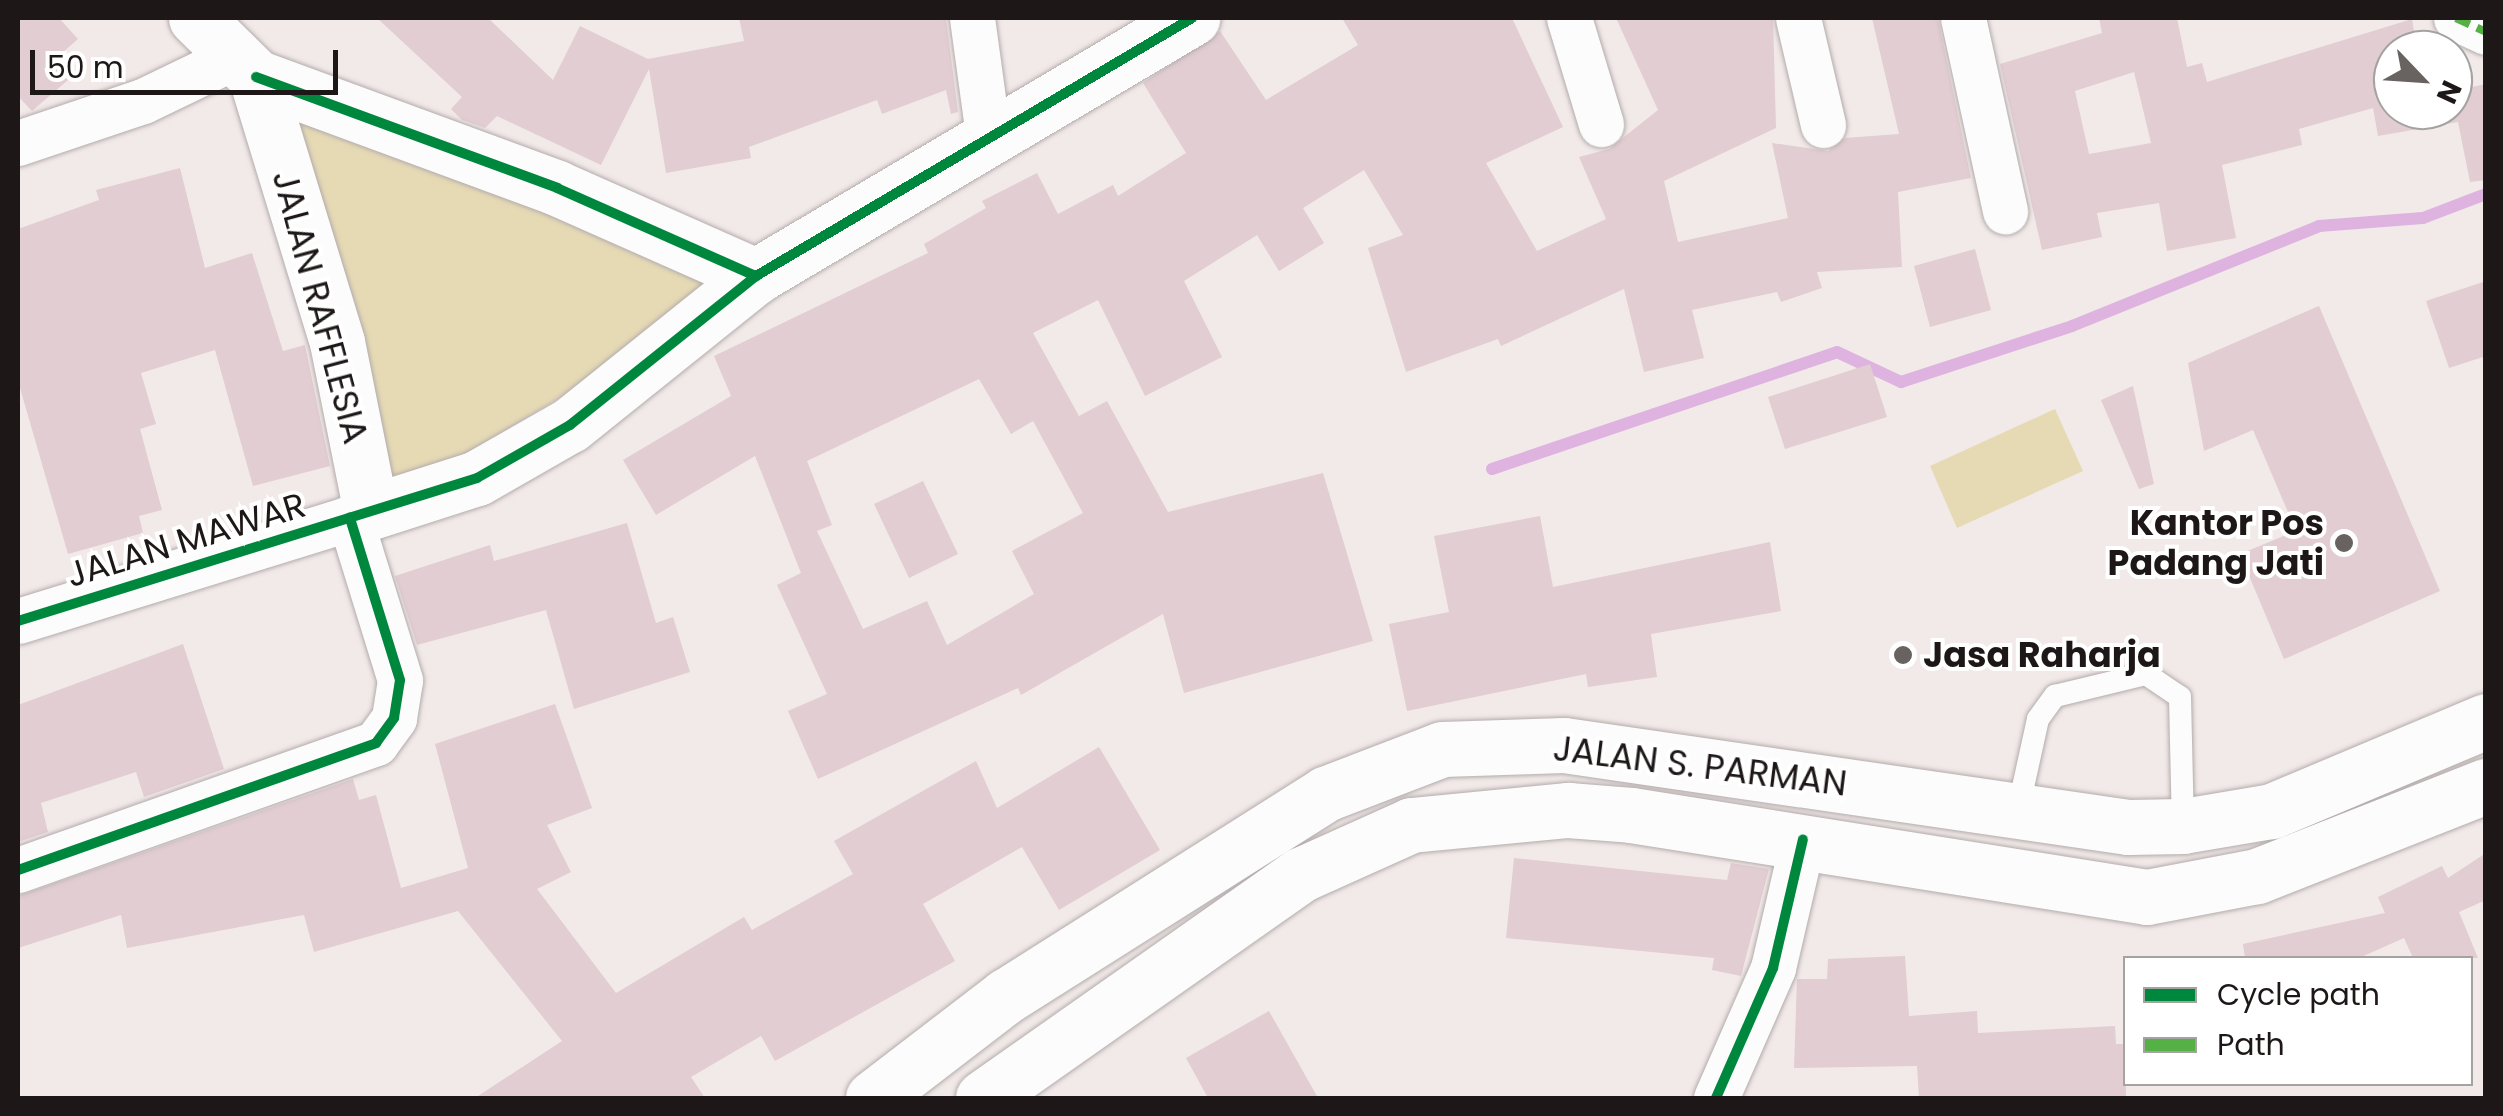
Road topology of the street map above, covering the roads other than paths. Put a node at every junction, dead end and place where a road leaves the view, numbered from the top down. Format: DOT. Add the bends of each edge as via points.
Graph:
graph roads {
  1 [pos="196,18"];
  2 [pos="972,18"];
  3 [pos="1192,18"];
  4 [pos="1569,18"];
  5 [pos="1798,18"];
  6 [pos="1964,18"];
  7 [pos="2456,18"];
  8 [pos="2486,32"];
  9 [pos="244,68"];
  10 [pos="1601,124"];
  11 [pos="1823,124"];
  12 [pos="989,142"];
  13 [pos="18,143"];
  14 [pos="2006,210"];
  15 [pos="756,276"];
  16 [pos="361,515"];
  17 [pos="18,621"];
  18 [pos="2486,721"];
  19 [pos="2486,786"];
  20 [pos="2018,810"];
  21 [pos="2184,826"];
  22 [pos="1802,839"];
  23 [pos="18,870"];
  24 [pos="873,1098"];
  25 [pos="984,1098"];
  26 [pos="1716,1098"];
  1 -- 9 [label="main road, JALAN RAFFLESIA"];
  2 -- 12 [label="street"];
  3 -- 12 [label="main road"];
  4 -- 10 [label="street"];
  5 -- 11 [label="street"];
  6 -- 14 [label="street"];
  7 -- 8 [label="street"];
  9 -- 13 [label="street"];
  9 -- 15 [label="main road" via="488,160"];
  9 -- 16 [label="main road, JALAN RAFFLESIA" via="337,342"];
  12 -- 15 [label="main road"];
  15 -- 16 [label="main road" via="570,425 477,478"];
  16 -- 17 [label="street, JALAN MAWAR"];
  16 -- 23 [label="street" via="400,680 394,718 376,744"];
  18 -- 21 [label="main road, JALAN S. PARMAN" via="2272,811"];
  19 -- 22 [label="main road" via="2257,876 2146,897"];
  20 -- 21 [label="main road, JALAN S. PARMAN"];
  20 -- 21 [label="lane" via="2038,719 2055,696 2146,674 2169,681 2180,697"];
  20 -- 24 [label="main road, JALAN S. PARMAN" via="1564,745 1442,749 1324,794 1006,996"];
  22 -- 25 [label="main road" via="1568,810 1411,825 1300,875"];
  22 -- 26 [label="street" via="1769,980"];
}
